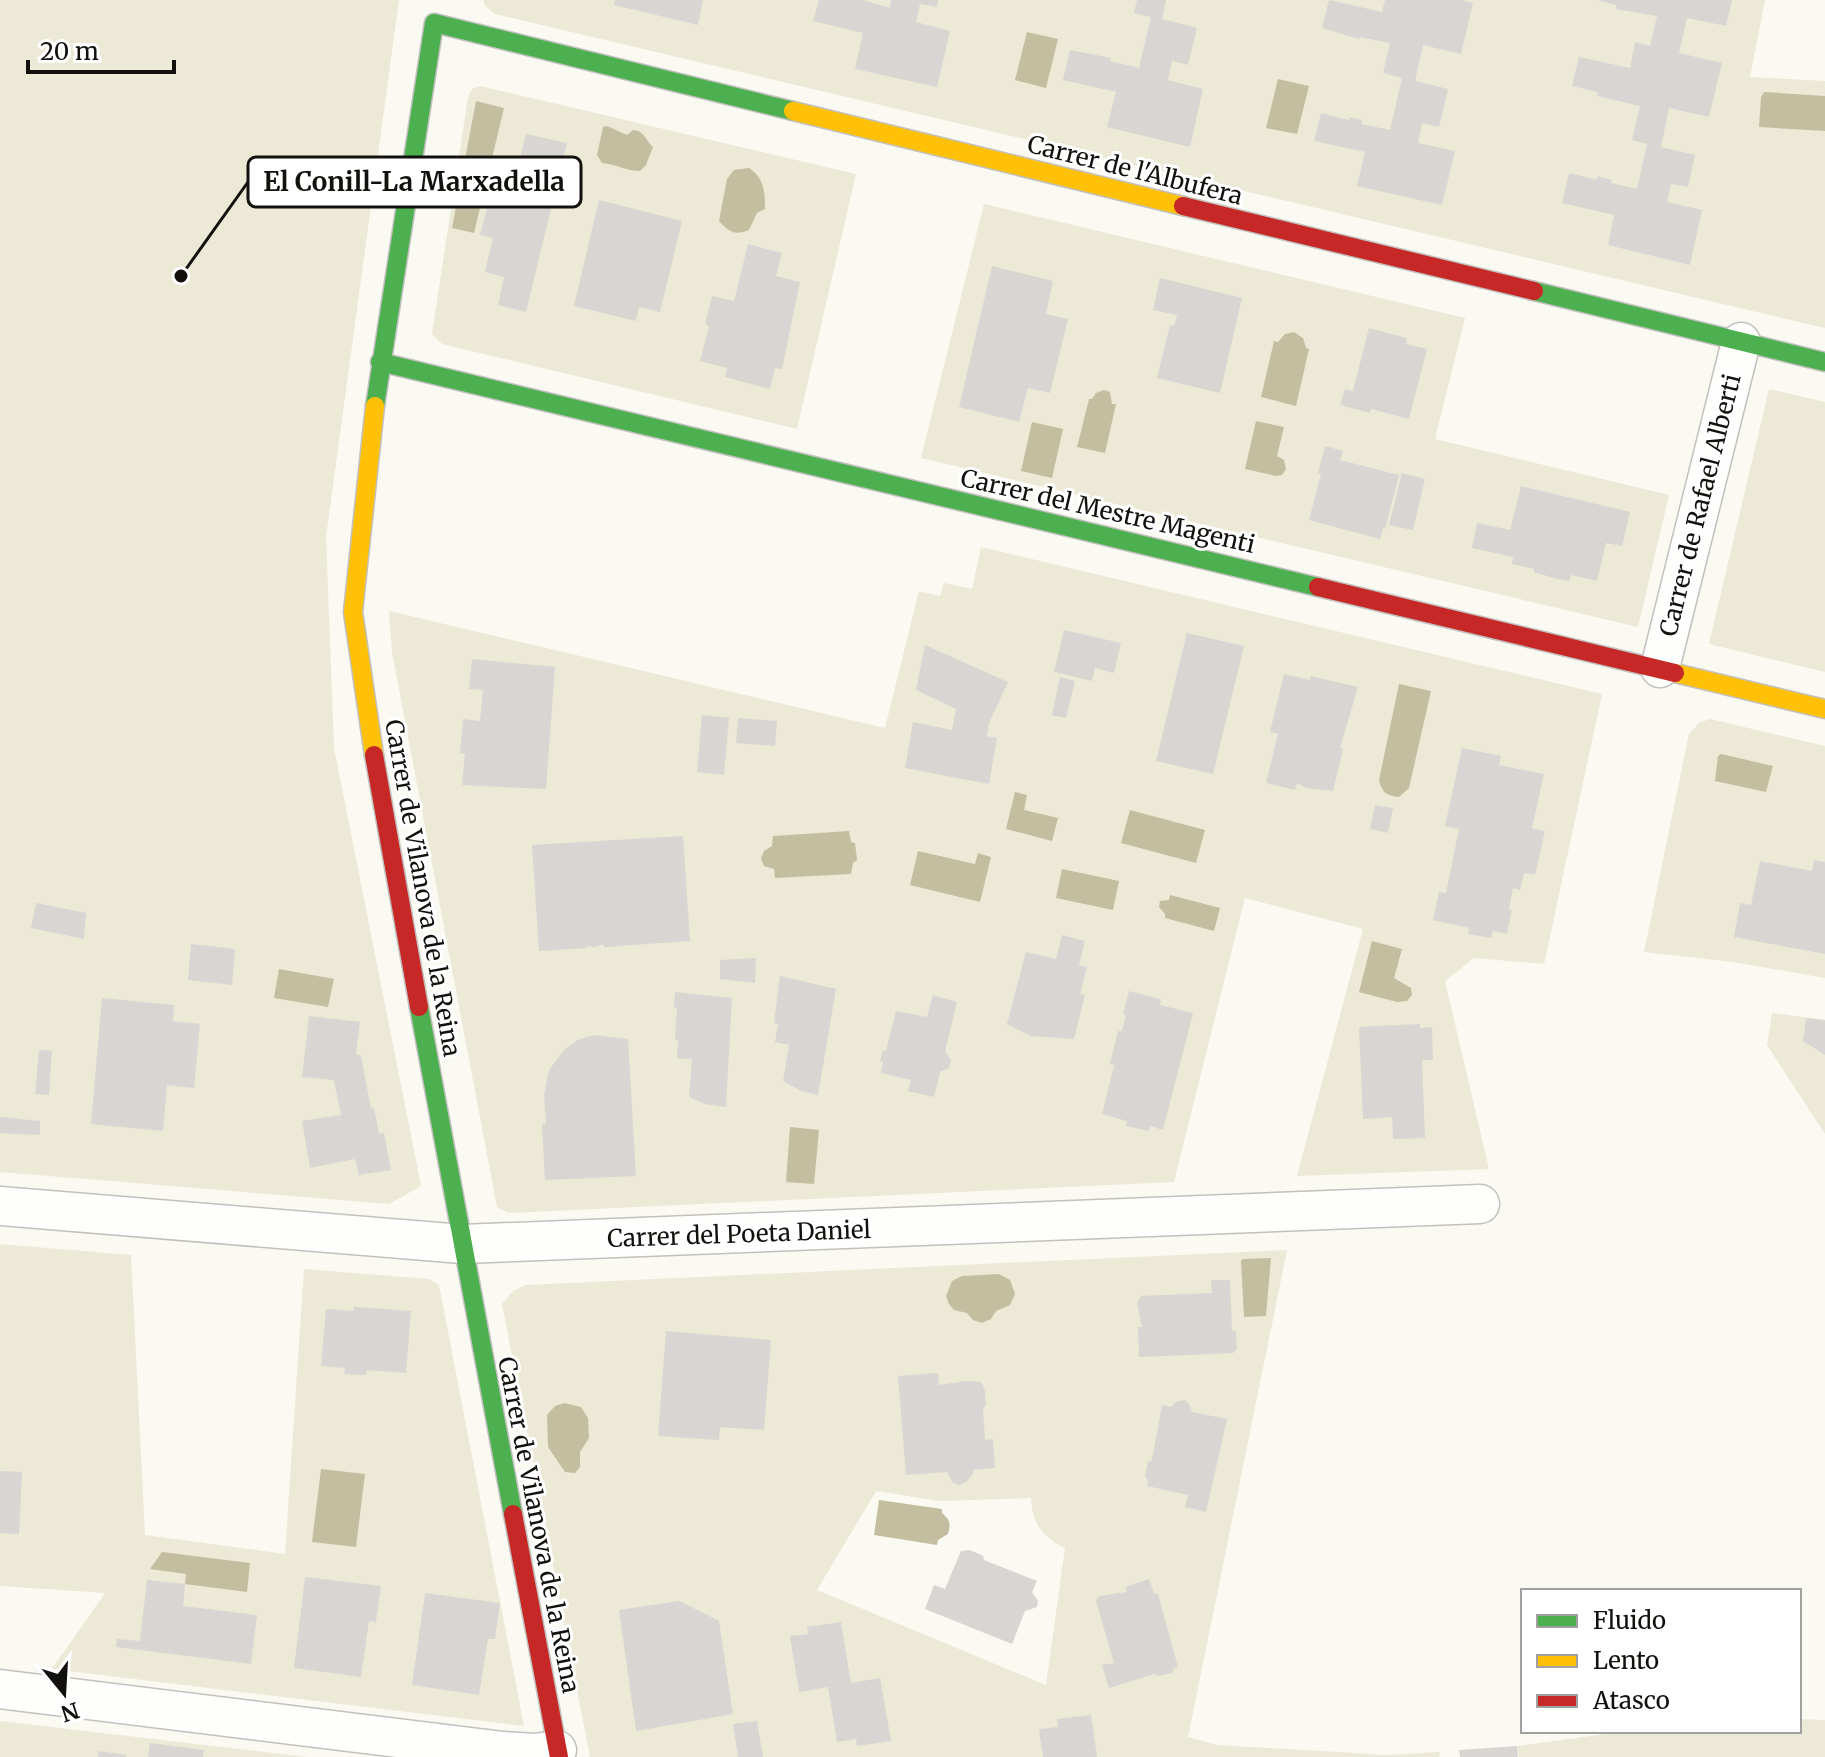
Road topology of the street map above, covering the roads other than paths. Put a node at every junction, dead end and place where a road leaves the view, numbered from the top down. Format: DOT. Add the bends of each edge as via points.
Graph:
graph roads {
  1 [pos="434,23"];
  2 [pos="1741,342"];
  3 [pos="380,362"];
  4 [pos="1825,362"];
  5 [pos="1660,668"];
  6 [pos="1825,709"];
  7 [pos="1480,1204"];
  8 [pos="0,1206"];
  9 [pos="462,1244"];
  10 [pos="0,1689"];
  11 [pos="558,1754"];
  1 -- 2 [label="street, Carrer de l'Albufera"];
  1 -- 3 [label="street, Carrer de Vilanova de la Reina"];
  2 -- 4 [label="street, Carrer de l'Albufera"];
  2 -- 5 [label="street, Carrer de Rafael Alberti"];
  3 -- 5 [label="street, Carrer del Mestre Magenti"];
  3 -- 9 [label="street, Carrer de Vilanova de la Reina" via="353,612"];
  5 -- 6 [label="street, Carrer del Mestre Magenti"];
  7 -- 9 [label="street, Carrer del Poeta Daniel"];
  8 -- 9 [label="street, Carrer del Poeta Daniel"];
  9 -- 11 [label="street, Carrer de Vilanova de la Reina"];
  10 -- 11 [label="street"];
}
